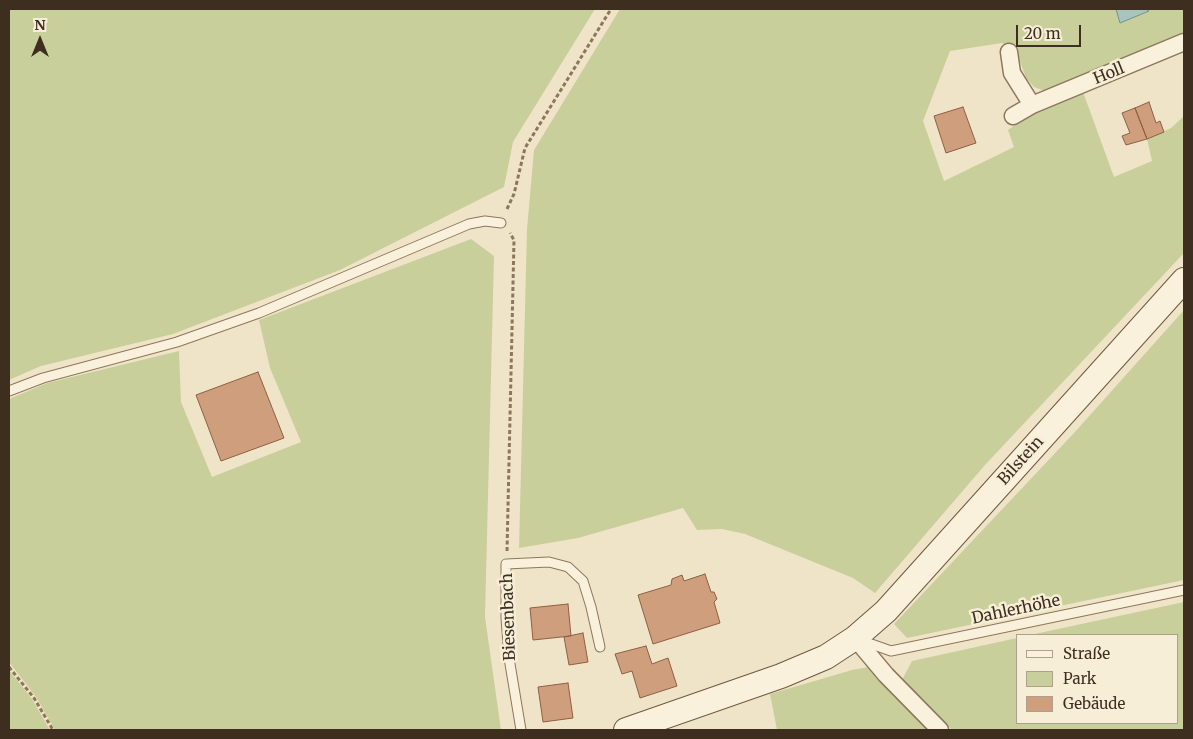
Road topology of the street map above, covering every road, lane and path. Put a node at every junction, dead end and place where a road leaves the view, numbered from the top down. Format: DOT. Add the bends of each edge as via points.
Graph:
graph roads {
  1 [pos="611,9"];
  2 [pos="1184,42"];
  3 [pos="1009,52"];
  4 [pos="1032,105"];
  5 [pos="1012,116"];
  6 [pos="501,224"];
  7 [pos="1184,280"];
  8 [pos="9,392"];
  9 [pos="506,564"];
  10 [pos="1184,590"];
  11 [pos="855,638"];
  12 [pos="600,647"];
  13 [pos="9,667"];
  14 [pos="53,730"];
  15 [pos="521,730"];
  16 [pos="626,730"];
  17 [pos="940,730"];
  1 -- 6 [label="path" via="525,148 514,194"];
  2 -- 4 [label="street, Holl"];
  3 -- 4 [label="street" via="1012,73"];
  4 -- 5 [label="street, Holl"];
  6 -- 8 [label="lane" via="486,221 469,224 259,313 177,342 43,378"];
  6 -- 9 [label="path" via="514,240"];
  7 -- 11 [label="street, Bilstein" via="886,611"];
  9 -- 12 [label="lane, Biesenbach" via="549,562 568,567 583,581"];
  9 -- 15 [label="lane, Biesenbach" via="509,658"];
  10 -- 11 [label="lane, Dahlerhöhe" via="890,651"];
  11 -- 16 [label="street" via="826,657 781,676"];
  11 -- 17 [label="street" via="886,676"];
  13 -- 14 [label="path" via="34,698"];
}
